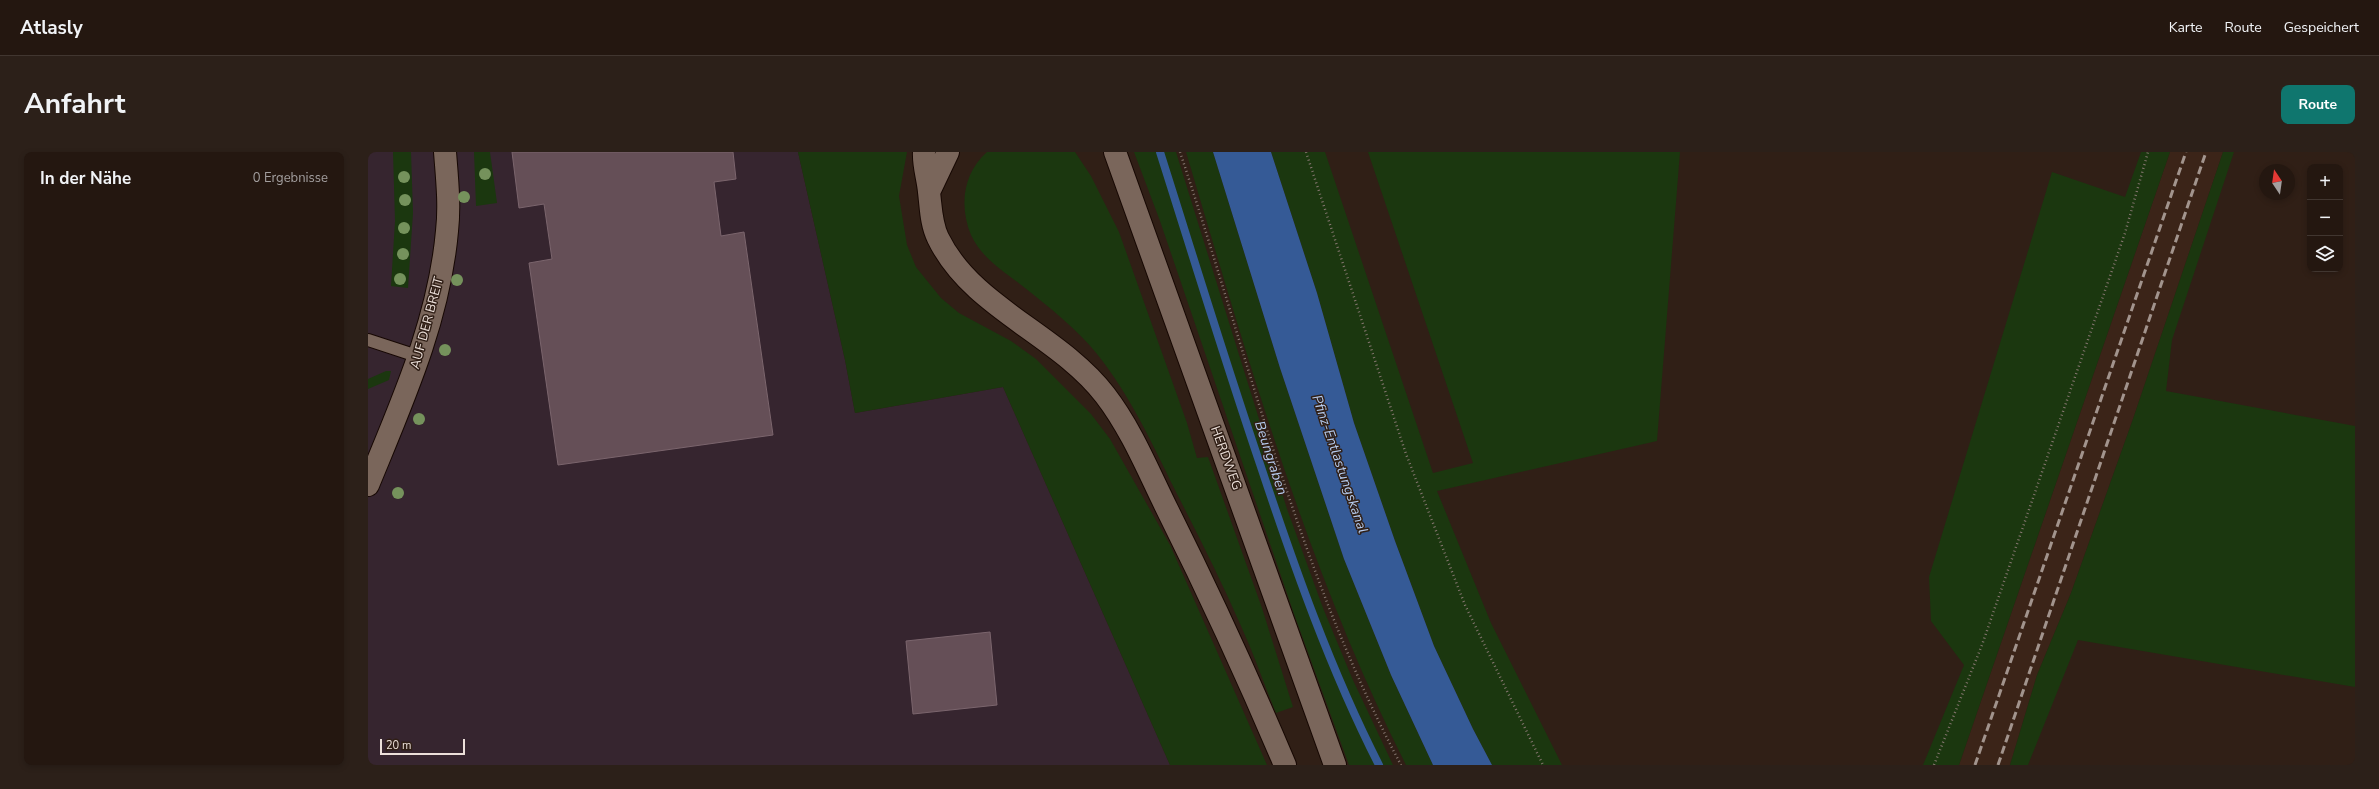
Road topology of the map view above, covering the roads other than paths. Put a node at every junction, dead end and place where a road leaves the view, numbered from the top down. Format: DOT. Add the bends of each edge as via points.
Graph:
graph roads {
  1 [pos="445,152"];
  2 [pos="924,152"];
  3 [pos="948,152"];
  4 [pos="1114,152"];
  5 [pos="929,192"];
  6 [pos="368,340"];
  7 [pos="420,357"];
  8 [pos="368,485"];
  9 [pos="1285,765"];
  10 [pos="1335,765"];
  1 -- 7 [label="street, AUF DER BREIT" via="448,230 438,294"];
  2 -- 5 [label="street"];
  3 -- 5 [label="street"];
  4 -- 10 [label="street, HERDWEG"];
  5 -- 9 [label="street" via="930,214 938,237 965,279 1068,356 1106,396 1136,447 1182,540"];
  6 -- 7 [label="lane"];
  7 -- 8 [label="street, AUF DER BREIT"];
}
